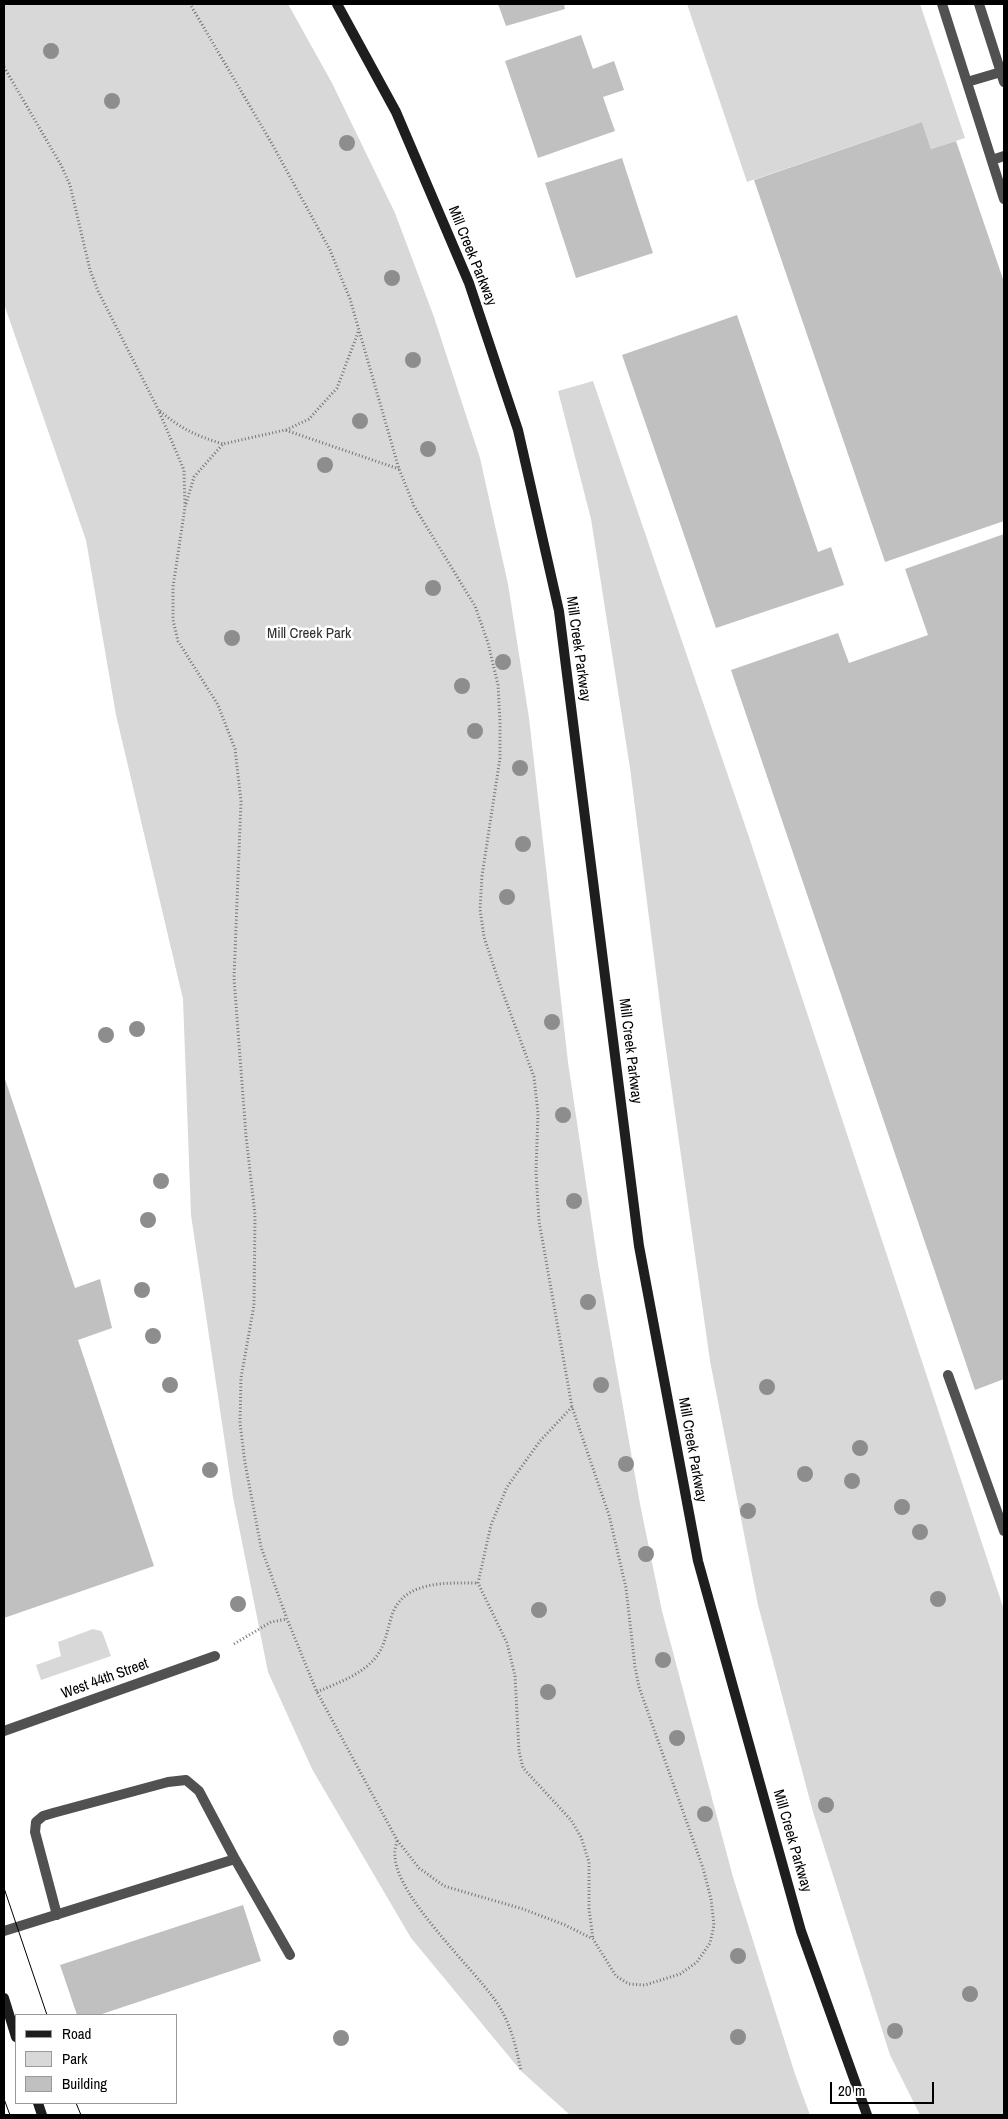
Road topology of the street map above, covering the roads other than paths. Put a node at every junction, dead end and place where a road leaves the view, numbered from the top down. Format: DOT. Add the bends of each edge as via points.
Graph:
graph roads {
  1 [pos="337,4"];
  2 [pos="942,4"];
  3 [pos="979,4"];
  4 [pos="1001,72"];
  5 [pos="967,82"];
  6 [pos="1004,82"];
  7 [pos="1004,156"];
  8 [pos="992,160"];
  9 [pos="1004,198"];
  10 [pos="948,1375"];
  11 [pos="1004,1531"];
  12 [pos="215,1656"];
  13 [pos="4,1731"];
  14 [pos="235,1859"];
  15 [pos="57,1915"];
  16 [pos="4,1932"];
  17 [pos="290,1955"];
  18 [pos="4,1998"];
  19 [pos="15,2034"];
  20 [pos="867,2115"];
  1 -- 20 [label="main road, Mill Creek Parkway" via="396,112 469,283 518,430 559,611 640,1246 698,1561 801,1931"];
  2 -- 5 [label="street"];
  3 -- 4 [label="street"];
  4 -- 5 [label="street"];
  4 -- 6 [label="street"];
  5 -- 8 [label="street"];
  7 -- 8 [label="street"];
  8 -- 9 [label="street"];
  10 -- 11 [label="street"];
  12 -- 13 [label="street, West 44th Street"];
  14 -- 15 [label="street"];
  14 -- 15 [label="street" via="199,1791 186,1780 48,1814 36,1822 35,1832"];
  14 -- 17 [label="street"];
  15 -- 16 [label="street"];
  18 -- 19 [label="main road"];
}
